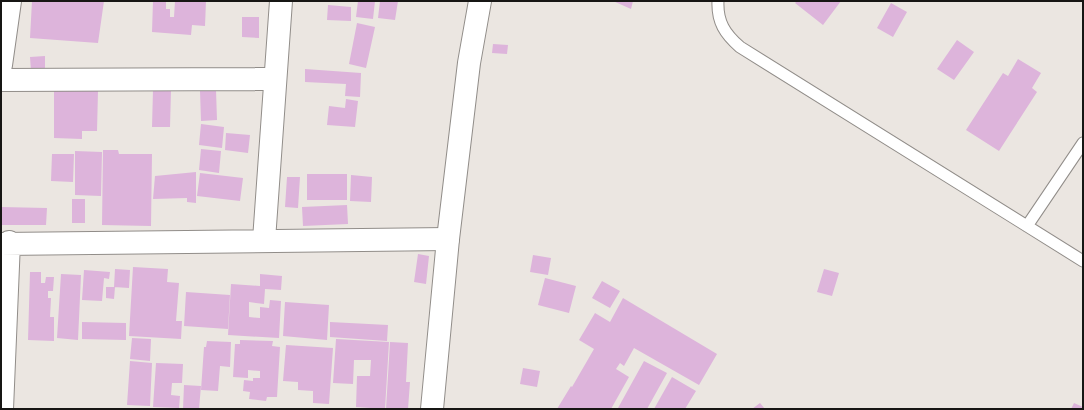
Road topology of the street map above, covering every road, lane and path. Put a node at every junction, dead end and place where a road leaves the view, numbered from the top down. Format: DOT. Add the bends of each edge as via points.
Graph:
graph roads {
  1 [pos="10,1"];
  2 [pos="282,1"];
  3 [pos="480,1"];
  4 [pos="718,1"];
  5 [pos="1,65"];
  6 [pos="276,79"];
  7 [pos="1,80"];
  8 [pos="1083,143"];
  9 [pos="1027,226"];
  10 [pos="448,239"];
  11 [pos="264,240"];
  12 [pos="5,243"];
  13 [pos="1083,261"];
  14 [pos="2,409"];
  15 [pos="432,409"];
  1 -- 5 [label="street"];
  2 -- 6 [label="street"];
  3 -- 10 [label="street" via="469,63"];
  4 -- 9 [label="lane" via="720,24 726,35 740,47"];
  6 -- 7 [label="street"];
  6 -- 11 [label="street"];
  8 -- 9 [label="lane"];
  9 -- 13 [label="lane"];
  10 -- 11 [label="street"];
  10 -- 15 [label="street"];
  11 -- 12 [label="street"];
  12 -- 14 [label="street"];
}
